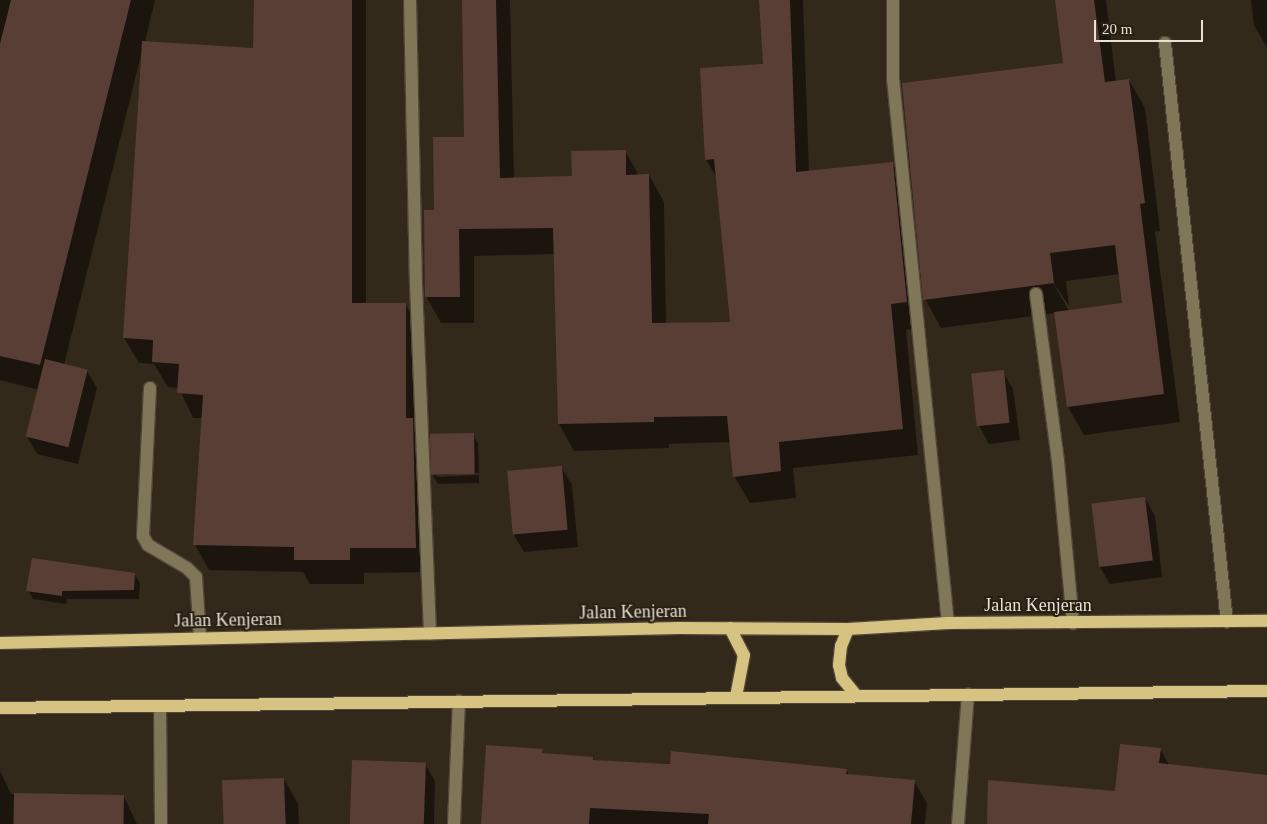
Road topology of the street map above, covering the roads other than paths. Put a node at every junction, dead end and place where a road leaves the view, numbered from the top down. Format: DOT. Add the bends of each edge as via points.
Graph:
graph roads {
  1 [pos="410,0"];
  2 [pos="893,0"];
  3 [pos="1165,42"];
  4 [pos="1036,294"];
  5 [pos="150,388"];
  6 [pos="1267,621"];
  7 [pos="1227,622"];
  8 [pos="948,623"];
  9 [pos="1073,623"];
  10 [pos="730,628"];
  11 [pos="848,629"];
  12 [pos="430,634"];
  13 [pos="200,638"];
  14 [pos="0,643"];
  15 [pos="1267,691"];
  16 [pos="968,694"];
  17 [pos="856,696"];
  18 [pos="736,697"];
  19 [pos="459,701"];
  20 [pos="160,706"];
  21 [pos="0,708"];
  22 [pos="161,824"];
  23 [pos="454,824"];
  24 [pos="958,824"];
  1 -- 12 [label="street" via="416,284"];
  2 -- 8 [label="street" via="893,79"];
  3 -- 7 [label="street"];
  4 -- 9 [label="street" via="1058,461"];
  5 -- 13 [label="street" via="143,536 148,545 196,577"];
  6 -- 7 [label="main road, Jalan Kenjeran"];
  7 -- 9 [label="main road, Jalan Kenjeran"];
  8 -- 9 [label="main road, Jalan Kenjeran"];
  8 -- 11 [label="main road, Jalan Kenjeran"];
  10 -- 11 [label="main road, Jalan Kenjeran"];
  10 -- 12 [label="main road, Jalan Kenjeran"];
  10 -- 18 [label="main road" via="744,655"];
  11 -- 17 [label="main road" via="841,646 839,665 842,678"];
  12 -- 13 [label="main road, Jalan Kenjeran"];
  13 -- 14 [label="main road, Jalan Kenjeran"];
  15 -- 16 [label="main road"];
  16 -- 17 [label="main road"];
  16 -- 24 [label="street"];
  17 -- 18 [label="main road"];
  18 -- 19 [label="main road"];
  19 -- 20 [label="main road"];
  19 -- 23 [label="street"];
  20 -- 21 [label="main road"];
  20 -- 22 [label="street"];
}
